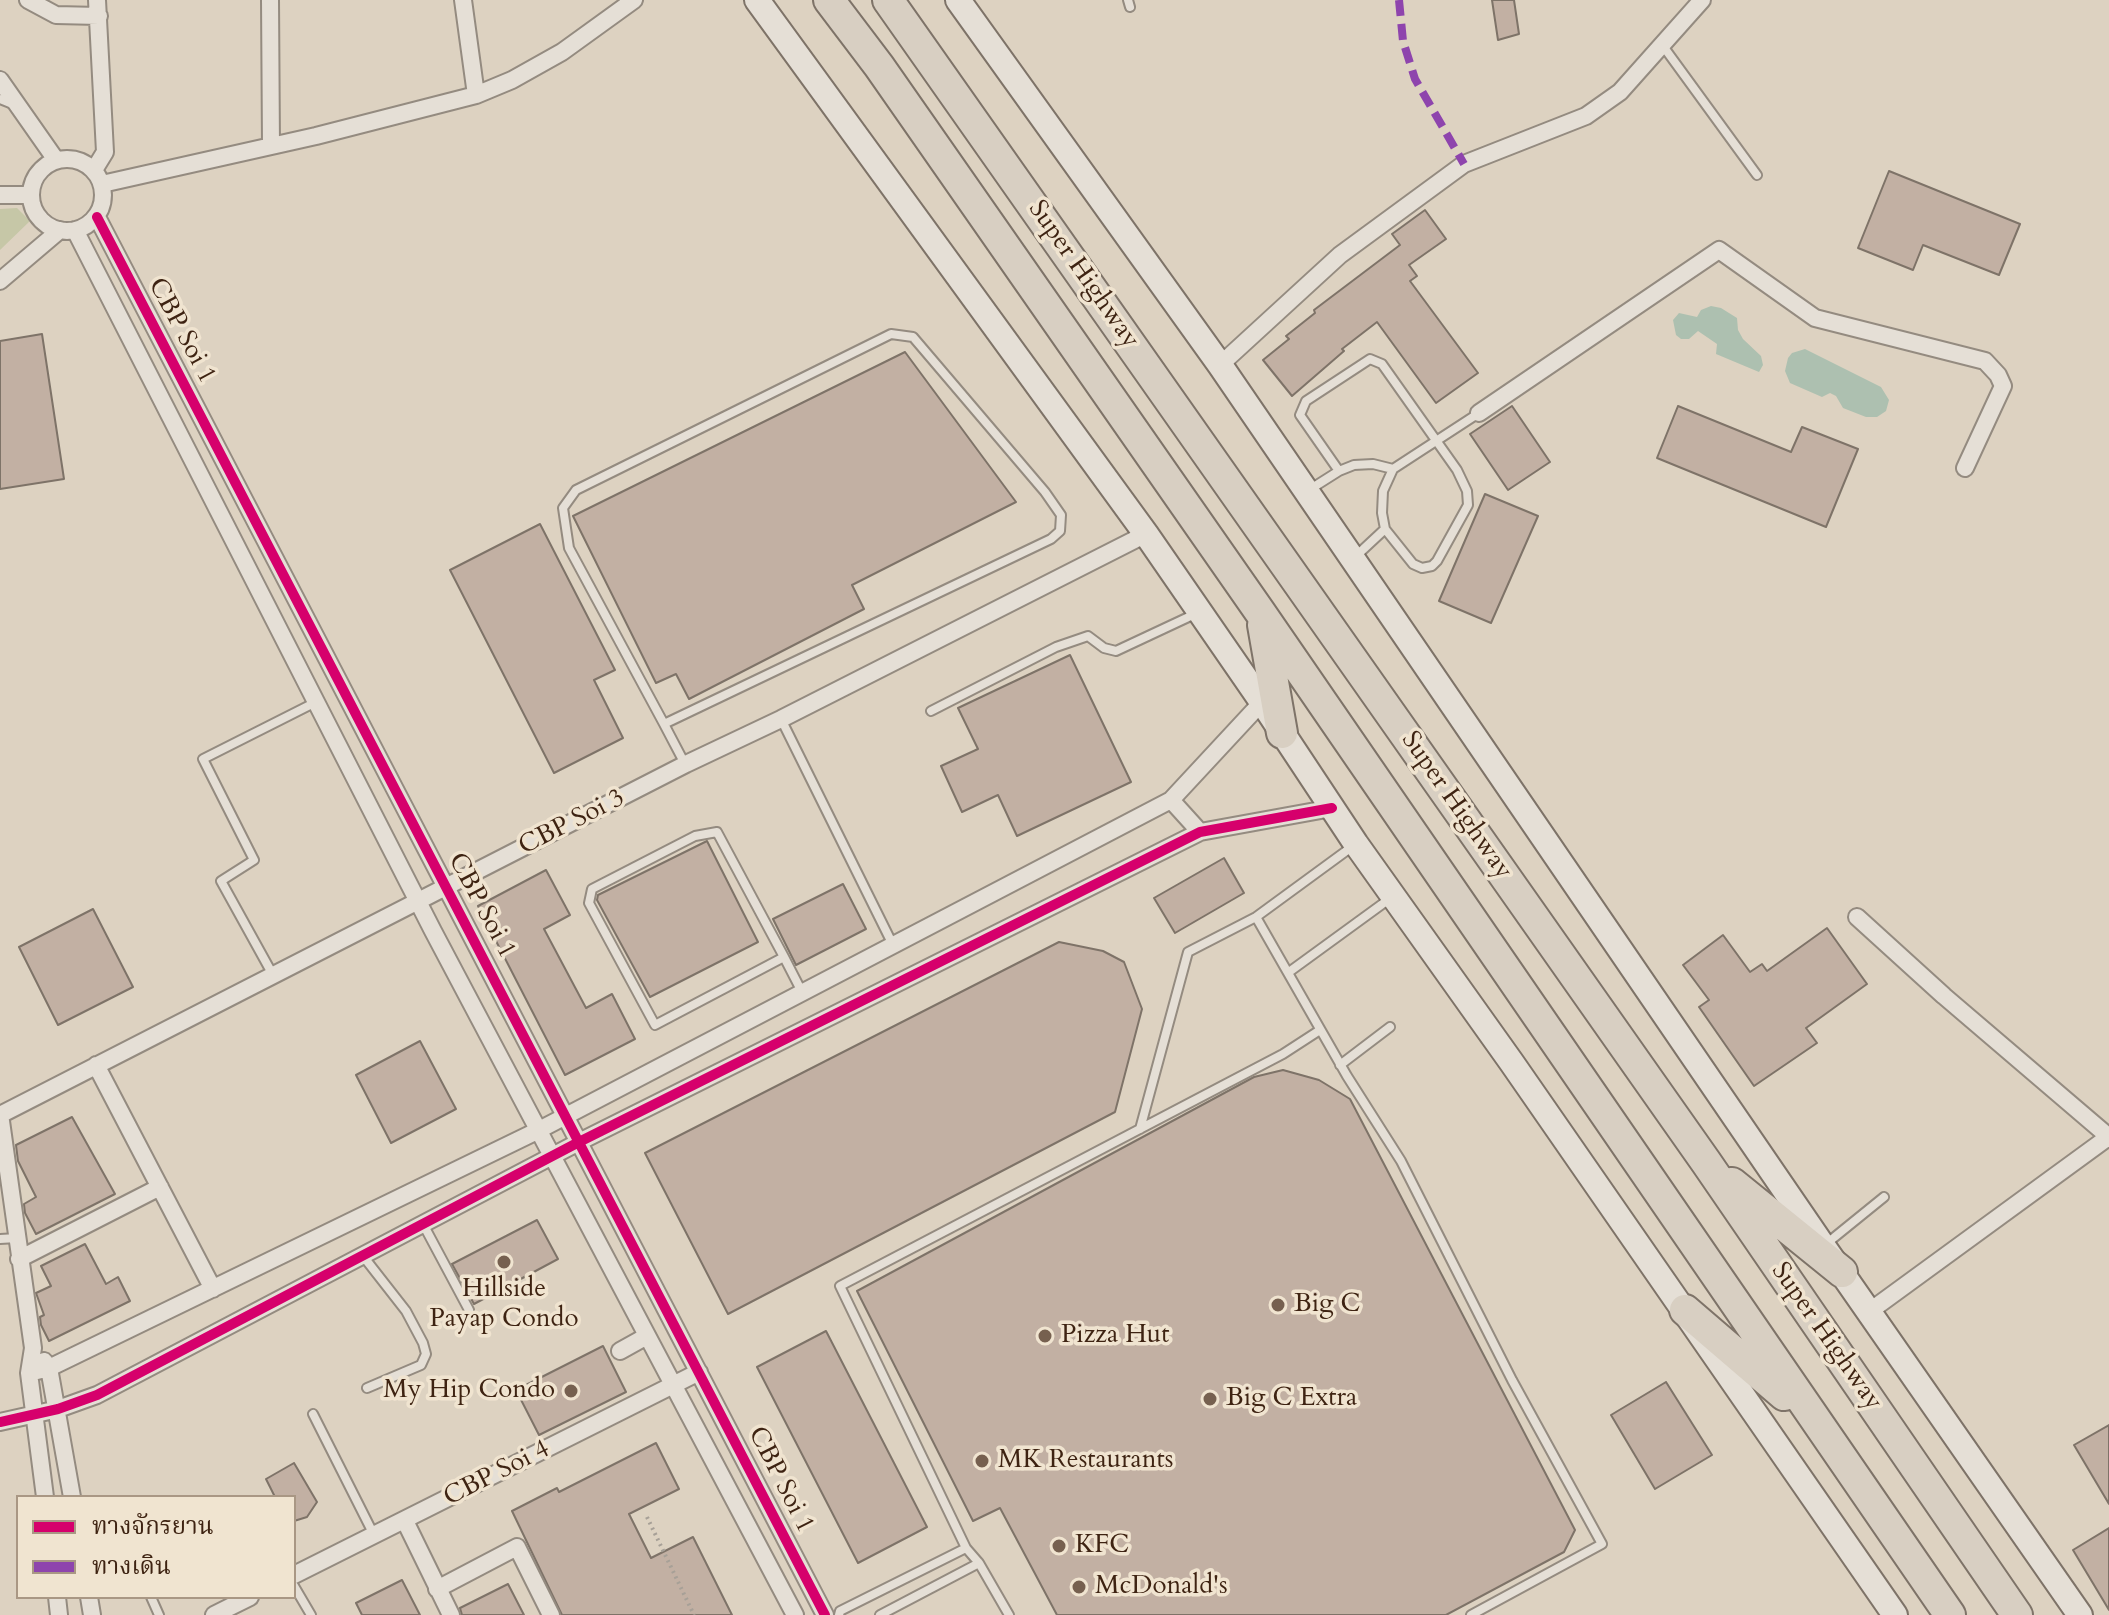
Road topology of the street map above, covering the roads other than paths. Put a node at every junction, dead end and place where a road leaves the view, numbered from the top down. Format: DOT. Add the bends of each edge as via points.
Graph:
graph roads {
  1 [pos="28,0"];
  2 [pos="270,0"];
  3 [pos="463,0"];
  4 [pos="634,0"];
  5 [pos="757,0"];
  6 [pos="829,0"];
  7 [pos="888,0"];
  8 [pos="958,0"];
  9 [pos="1702,0"];
  10 [pos="98,8"];
  11 [pos="1663,46"];
  12 [pos="0,80"];
  13 [pos="476,95"];
  14 [pos="8,102"];
  15 [pos="271,145"];
  16 [pos="56,160"];
  17 [pos="1757,175"];
  18 [pos="98,177"];
  19 [pos="0,195"];
  20 [pos="30,195"];
  21 [pos="97,217"];
  22 [pos="67,230"];
  23 [pos="0,281"];
  24 [pos="1220,365"];
  25 [pos="1479,413"];
  26 [pos="1436,440"];
  27 [pos="1965,468"];
  28 [pos="1393,469"];
  29 [pos="1339,471"];
  30 [pos="234,479"];
  31 [pos="1306,492"];
  32 [pos="209,493"];
  33 [pos="1385,529"];
  34 [pos="1146,534"];
  35 [pos="1353,560"];
  36 [pos="1199,612"];
  37 [pos="1260,612"];
  38 [pos="316,702"];
  39 [pos="1262,702"];
  40 [pos="931,711"];
  41 [pos="781,719"];
  42 [pos="664,724"];
  43 [pos="1282,733"];
  44 [pos="686,764"];
  45 [pos="1171,800"];
  46 [pos="1332,808"];
  47 [pos="1200,832"];
  48 [pos="1356,844"];
  49 [pos="447,888"];
  50 [pos="1392,896"];
  51 [pos="419,903"];
  52 [pos="1256,917"];
  53 [pos="1857,917"];
  54 [pos="893,945"];
  55 [pos="784,957"];
  56 [pos="1289,972"];
  57 [pos="274,976"];
  58 [pos="802,992"];
  59 [pos="1390,1027"];
  60 [pos="1320,1030"];
  61 [pos="96,1065"];
  62 [pos="1340,1065"];
  63 [pos="0,1114"];
  64 [pos="565,1116"];
  65 [pos="1140,1129"];
  66 [pos="539,1130"];
  67 [pos="2108,1138"];
  68 [pos="579,1142"];
  69 [pos="552,1157"];
  70 [pos="1706,1162"];
  71 [pos="160,1187"];
  72 [pos="1884,1197"];
  73 [pos="423,1224"];
  74 [pos="8,1238"];
  75 [pos="1823,1246"];
  76 [pos="363,1256"];
  77 [pos="19,1259"];
  78 [pos="1842,1272"];
  79 [pos="213,1289"];
  80 [pos="469,1310"];
  81 [pos="1685,1310"];
  82 [pos="1870,1311"];
  83 [pos="647,1336"];
  84 [pos="33,1348"];
  85 [pos="620,1351"];
  86 [pos="49,1368"];
  87 [pos="699,1372"];
  88 [pos="29,1373"];
  89 [pos="674,1386"];
  90 [pos="367,1388"];
  91 [pos="58,1409"];
  92 [pos="36,1414"];
  93 [pos="313,1414"];
  94 [pos="0,1422"];
  95 [pos="1815,1422"];
  96 [pos="45,1495"];
  97 [pos="72,1495"];
  98 [pos="405,1521"];
  99 [pos="374,1535"];
  100 [pos="966,1548"];
  101 [pos="979,1563"];
  102 [pos="296,1574"];
  103 [pos="296,1589"];
  104 [pos="437,1589"];
  105 [pos="246,1599"];
  106 [pos="214,1615"];
  107 [pos="311,1615"];
  108 [pos="451,1615"];
  109 [pos="551,1615"];
  110 [pos="795,1615"];
  111 [pos="825,1615"];
  112 [pos="839,1615"];
  113 [pos="880,1615"];
  114 [pos="1009,1615"];
  115 [pos="1471,1615"];
  116 [pos="1895,1615"];
  117 [pos="1950,1615"];
  118 [pos="2017,1615"];
  119 [pos="2080,1615"];
  1 -- 10 [label="street" via="56,15"];
  2 -- 15 [label="street"];
  3 -- 13 [label="street"];
  4 -- 13 [label="street" via="562,52"];
  5 -- 34 [label="main road"];
  6 -- 37 [label="highway, Super Highway"];
  7 -- 70 [label="highway, Super Highway"];
  8 -- 24 [label="main road"];
  9 -- 11 [label="street"];
  10 -- 18 [label="street" via="105,152"];
  11 -- 17 [label="lane"];
  11 -- 24 [label="street" via="1620,92 1586,116 1464,164 1340,255"];
  12 -- 14 [label="street"];
  13 -- 15 [label="street"];
  14 -- 16 [label="street"];
  15 -- 18 [label="street"];
  16 -- 18 [label="street" via="74,158"];
  16 -- 20 [label="street" via="39,171"];
  18 -- 21 [label="street" via="103,200"];
  19 -- 20 [label="street"];
  20 -- 22 [label="street" via="42,221"];
  21 -- 22 [label="street"];
  21 -- 30 [label="street, CBP Soi 1"];
  22 -- 23 [label="street"];
  22 -- 32 [label="street, CBP Soi 1"];
  24 -- 31 [label="main road"];
  25 -- 26 [label="lane"];
  25 -- 27 [label="street" via="1719,250 1815,318 1985,361 2003,386"];
  26 -- 28 [label="lane"];
  26 -- 29 [label="lane" via="1382,364 1370,359 1306,401 1300,415"];
  26 -- 33 [label="lane" via="1457,470 1468,505 1437,561 1422,568 1413,564"];
  28 -- 29 [label="lane" via="1373,464"];
  28 -- 33 [label="lane" via="1383,491"];
  29 -- 31 [label="lane"];
  30 -- 32 [label="street"];
  30 -- 49 [label="street, CBP Soi 1"];
  31 -- 35 [label="main road"];
  32 -- 38 [label="street, CBP Soi 1"];
  33 -- 35 [label="lane"];
  34 -- 36 [label="main road"];
  34 -- 41 [label="street, CBP Soi 3"];
  35 -- 75 [label="main road"];
  36 -- 39 [label="main road"];
  36 -- 40 [label="lane" via="1116,651 1088,636 1056,647"];
  37 -- 43 [label="highway"];
  37 -- 95 [label="highway, Super Highway"];
  38 -- 51 [label="street, CBP Soi 1"];
  38 -- 57 [label="lane" via="203,759 254,860 221,881"];
  39 -- 43 [label="main road"];
  39 -- 45 [label="street"];
  41 -- 44 [label="street, CBP Soi 3"];
  41 -- 54 [label="lane"];
  42 -- 42 [label="lane" via="569,548 563,508 576,490 891,334 913,337 1045,492 1061,515 1060,531"];
  42 -- 44 [label="lane"];
  43 -- 46 [label="main road"];
  44 -- 49 [label="street, CBP Soi 3"];
  45 -- 47 [label="street"];
  45 -- 54 [label="street"];
  46 -- 47 [label="street"];
  46 -- 48 [label="main road"];
  47 -- 68 [label="street"];
  48 -- 50 [label="main road"];
  48 -- 52 [label="lane"];
  49 -- 51 [label="street, CBP Soi 3"];
  49 -- 64 [label="street, CBP Soi 1"];
  50 -- 56 [label="lane"];
  50 -- 81 [label="main road"];
  51 -- 57 [label="street, CBP Soi 3"];
  51 -- 66 [label="street, CBP Soi 1"];
  52 -- 56 [label="lane"];
  52 -- 65 [label="lane" via="1188,952"];
  53 -- 67 [label="street"];
  54 -- 58 [label="street"];
  55 -- 55 [label="lane" via="717,832 695,836 592,889 589,903 655,1025"];
  55 -- 58 [label="lane"];
  56 -- 60 [label="lane"];
  57 -- 61 [label="street, CBP Soi 3"];
  58 -- 64 [label="street"];
  59 -- 62 [label="lane"];
  60 -- 62 [label="lane"];
  60 -- 65 [label="lane"];
  61 -- 63 [label="street, CBP Soi 3"];
  61 -- 71 [label="street"];
  62 -- 115 [label="lane" via="1401,1161 1602,1544"];
  63 -- 74 [label="street"];
  64 -- 66 [label="street"];
  64 -- 68 [label="street, CBP Soi 1"];
  65 -- 100 [label="lane" via="840,1286"];
  66 -- 69 [label="street, CBP Soi 1"];
  66 -- 79 [label="street"];
  67 -- 82 [label="street"];
  68 -- 69 [label="street"];
  68 -- 87 [label="street, CBP Soi 1"];
  69 -- 73 [label="street"];
  69 -- 83 [label="street, CBP Soi 1"];
  70 -- 78 [label="highway"];
  70 -- 118 [label="highway, Super Highway"];
  71 -- 77 [label="street"];
  71 -- 79 [label="street"];
  72 -- 75 [label="lane"];
  73 -- 76 [label="street"];
  73 -- 80 [label="lane"];
  74 -- 77 [label="street"];
  75 -- 78 [label="main road"];
  76 -- 90 [label="lane" via="406,1311 426,1354 421,1365"];
  76 -- 91 [label="street" via="97,1395"];
  77 -- 84 [label="street"];
  78 -- 82 [label="main road"];
  79 -- 86 [label="street"];
  81 -- 95 [label="highway"];
  81 -- 116 [label="main road"];
  82 -- 119 [label="main road"];
  83 -- 85 [label="street"];
  83 -- 89 [label="street, CBP Soi 1"];
  84 -- 86 [label="street"];
  84 -- 88 [label="street"];
  86 -- 88 [label="street"];
  86 -- 91 [label="street"];
  87 -- 89 [label="street, CBP Soi 4"];
  87 -- 111 [label="street, CBP Soi 1"];
  88 -- 92 [label="street"];
  89 -- 98 [label="street, CBP Soi 4"];
  89 -- 110 [label="street, CBP Soi 1"];
  91 -- 92 [label="street"];
  91 -- 97 [label="street"];
  92 -- 94 [label="street"];
  92 -- 96 [label="street"];
  93 -- 99 [label="lane"];
  95 -- 117 [label="highway, Super Highway"];
  98 -- 99 [label="street, CBP Soi 4"];
  98 -- 104 [label="street"];
  99 -- 102 [label="street, CBP Soi 4"];
  100 -- 101 [label="lane"];
  100 -- 112 [label="lane"];
  101 -- 113 [label="lane"];
  101 -- 114 [label="lane"];
  103 -- 107 [label="lane"];
  104 -- 108 [label="street"];
  104 -- 109 [label="street" via="517,1547"];
  105 -- 106 [label="street"];
}
